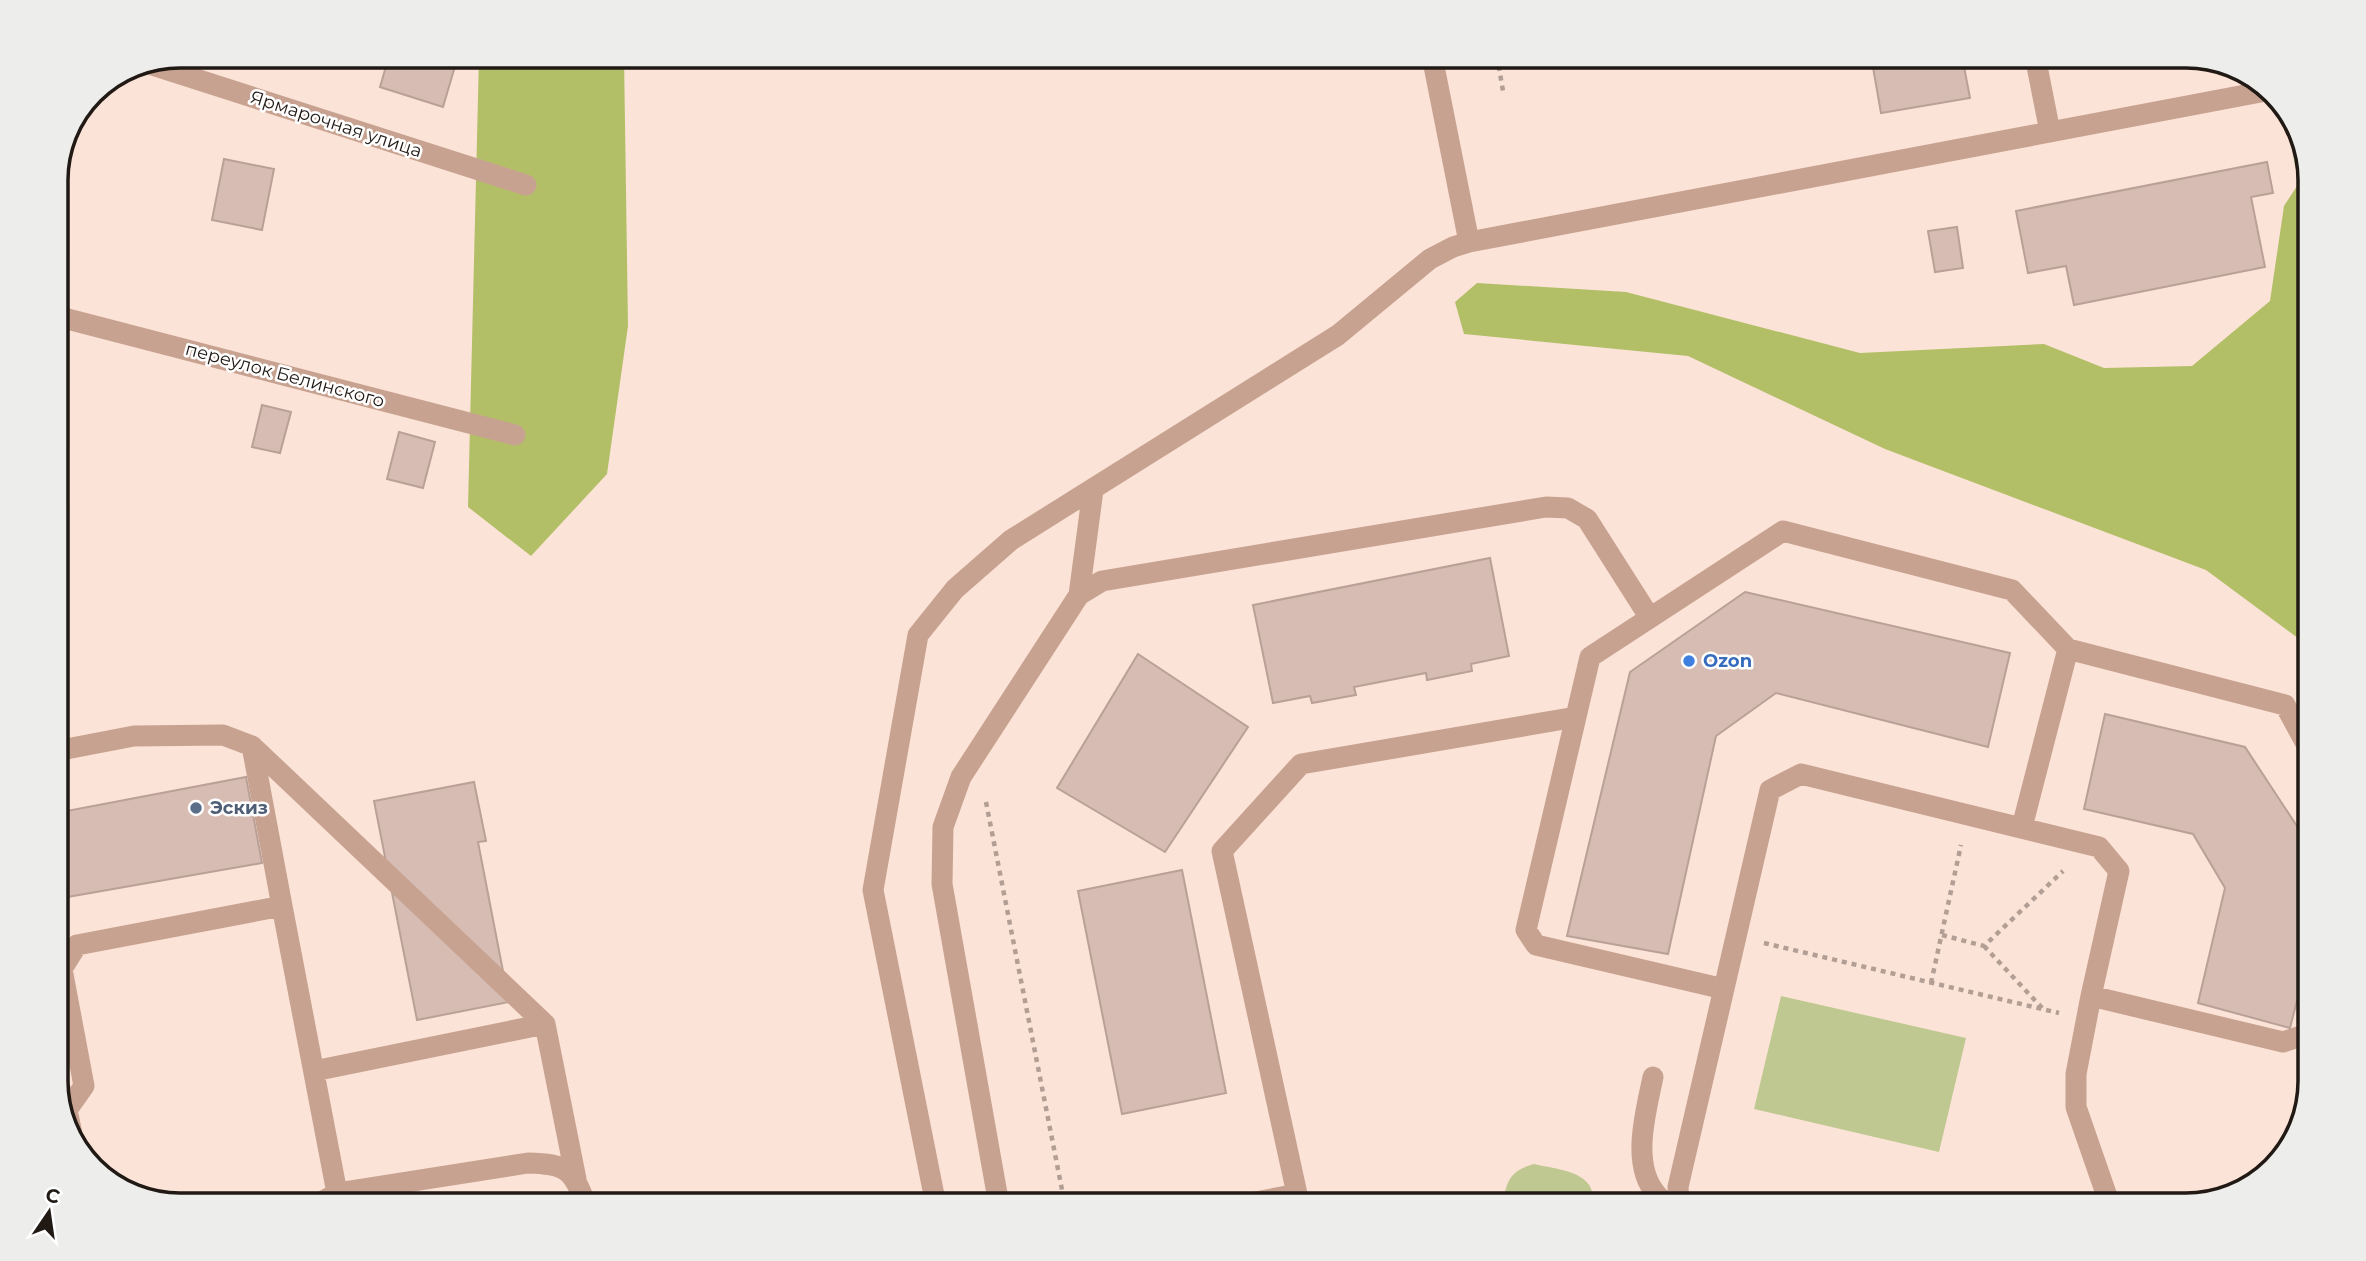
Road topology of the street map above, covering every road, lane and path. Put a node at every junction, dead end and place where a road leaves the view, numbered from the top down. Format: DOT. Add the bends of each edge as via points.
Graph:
graph roads {
  1 [pos="1434,68"];
  2 [pos="1499,68"];
  3 [pos="2037,68"];
  4 [pos="165,69"];
  5 [pos="1503,91"];
  6 [pos="2255,93"];
  7 [pos="2050,132"];
  8 [pos="526,185"];
  9 [pos="1469,242"];
  10 [pos="68,319"];
  11 [pos="515,435"];
  12 [pos="1093,490"];
  13 [pos="1079,595"];
  14 [pos="1650,618"];
  15 [pos="2068,649"];
  16 [pos="1576,717"];
  17 [pos="2298,729"];
  18 [pos="252,746"];
  19 [pos="68,749"];
  20 [pos="977,753"];
  21 [pos="1968,814"];
  22 [pos="2022,827"];
  23 [pos="2089,845"];
  24 [pos="282,906"];
  25 [pos="1942,935"];
  26 [pos="1736,936"];
  27 [pos="1984,946"];
  28 [pos="68,959"];
  29 [pos="1931,983"];
  30 [pos="1724,989"];
  31 [pos="2091,996"];
  32 [pos="68,1001"];
  33 [pos="2044,1010"];
  34 [pos="2087,1020"];
  35 [pos="545,1024"];
  36 [pos="2298,1037"];
  37 [pos="314,1071"];
  38 [pos="1653,1077"];
  39 [pos="71,1104"];
  40 [pos="576,1179"];
  41 [pos="337,1193"];
  42 [pos="581,1193"];
  43 [pos="934,1193"];
  44 [pos="997,1193"];
  45 [pos="1063,1193"];
  46 [pos="1297,1193"];
  47 [pos="1655,1193"];
  48 [pos="1678,1193"];
  49 [pos="2106,1193"];
  1 -- 9 [label="lane"];
  2 -- 5 [label="path"];
  3 -- 7 [label="lane"];
  4 -- 8 [label="lane, Ярмарочная улица"];
  6 -- 7 [label="lane"];
  7 -- 9 [label="lane"];
  9 -- 12 [label="lane" via="1430,259 1338,335"];
  10 -- 11 [label="lane, переулок Белинского"];
  12 -- 13 [label="lane"];
  12 -- 43 [label="lane" via="1001,548 956,589 918,635 873,890"];
  13 -- 14 [label="lane" via="1102,580 1546,506 1568,508 1587,519"];
  13 -- 20 [label="lane"];
  14 -- 15 [label="lane" via="1783,531 2012,590"];
  14 -- 16 [label="lane" via="1590,657"];
  15 -- 17 [label="lane" via="2285,705"];
  15 -- 22 [label="lane"];
  16 -- 30 [label="lane" via="1526,930 1536,945"];
  16 -- 46 [label="lane" via="1301,764 1222,851"];
  18 -- 19 [label="lane" via="223,735 134,736"];
  18 -- 24 [label="lane"];
  18 -- 35 [label="lane"];
  20 -- 44 [label="lane" via="961,777 943,827 942,884"];
  20 -- 45 [label="path"];
  21 -- 22 [label="lane"];
  21 -- 25 [label="path"];
  21 -- 26 [label="lane" via="1801,774 1770,790"];
  22 -- 23 [label="lane"];
  23 -- 27 [label="path"];
  23 -- 31 [label="lane" via="2099,847 2119,870"];
  24 -- 28 [label="lane" via="77,945"];
  24 -- 37 [label="lane"];
  25 -- 27 [label="path"];
  25 -- 29 [label="path"];
  26 -- 29 [label="path"];
  26 -- 30 [label="lane"];
  27 -- 33 [label="path"];
  29 -- 33 [label="path"];
  30 -- 48 [label="lane"];
  31 -- 34 [label="lane"];
  31 -- 36 [label="lane" via="2283,1042"];
  32 -- 39 [label="lane" via="84,1086"];
  33 -- 34 [label="path"];
  34 -- 49 [label="lane" via="2076,1074 2077,1107"];
  35 -- 37 [label="lane"];
  35 -- 40 [label="lane"];
  37 -- 41 [label="lane"];
  38 -- 47 [label="lane" via="1641,1139 1645,1172"];
  40 -- 41 [label="lane" via="555,1164 528,1163"];
  40 -- 42 [label="lane"];
}
